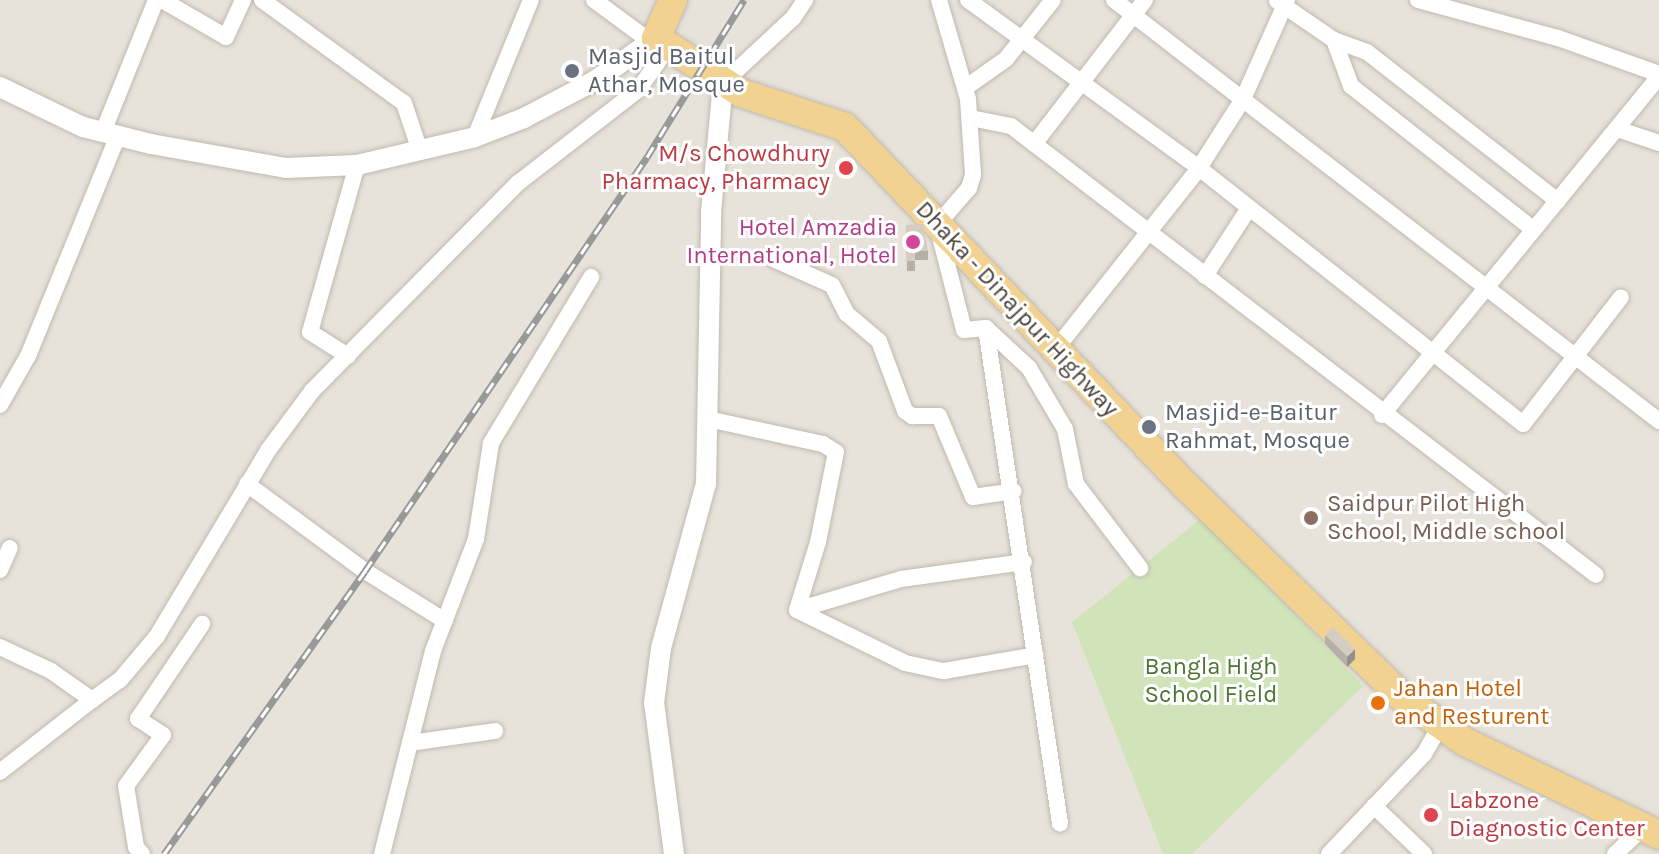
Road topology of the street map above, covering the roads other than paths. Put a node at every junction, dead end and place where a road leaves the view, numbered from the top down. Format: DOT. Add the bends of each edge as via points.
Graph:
graph roads {
  1 [pos="159,0"];
  2 [pos="243,0"];
  3 [pos="262,0"];
  4 [pos="531,0"];
  5 [pos="594,0"];
  6 [pos="673,0"];
  7 [pos="805,0"];
  8 [pos="939,0"];
  9 [pos="968,0"];
  10 [pos="1053,0"];
  11 [pos="1114,0"];
  12 [pos="1145,0"];
  13 [pos="1418,0"];
  14 [pos="1282,3"];
  15 [pos="1133,15"];
  16 [pos="1023,40"];
  17 [pos="1334,40"];
  18 [pos="659,42"];
  19 [pos="1659,75"];
  20 [pos="723,83"];
  21 [pos="1081,83"];
  22 [pos="0,87"];
  23 [pos="965,88"];
  24 [pos="1243,99"];
  25 [pos="971,118"];
  26 [pos="1617,129"];
  27 [pos="111,133"];
  28 [pos="475,137"];
  29 [pos="1659,143"];
  30 [pos="1034,144"];
  31 [pos="420,151"];
  32 [pos="357,165"];
  33 [pos="1199,168"];
  34 [pos="1558,201"];
  35 [pos="1249,208"];
  36 [pos="937,225"];
  37 [pos="1533,229"];
  38 [pos="1151,234"];
  39 [pos="773,259"];
  40 [pos="1205,276"];
  41 [pos="591,277"];
  42 [pos="1487,288"];
  43 [pos="1621,297"];
  44 [pos="986,328"];
  45 [pos="1055,350"];
  46 [pos="1433,353"];
  47 [pos="348,356"];
  48 [pos="1576,357"];
  49 [pos="0,405"];
  50 [pos="1382,415"];
  51 [pos="708,419"];
  52 [pos="1659,421"];
  53 [pos="247,484"];
  54 [pos="1014,491"];
  55 [pos="10,548"];
  56 [pos="1024,562"];
  57 [pos="1140,568"];
  58 [pos="0,570"];
  59 [pos="1596,575"];
  60 [pos="797,610"];
  61 [pos="445,621"];
  62 [pos="202,624"];
  63 [pos="0,647"];
  64 [pos="1036,655"];
  65 [pos="92,700"];
  66 [pos="1440,726"];
  67 [pos="495,731"];
  68 [pos="410,743"];
  69 [pos="0,772"];
  70 [pos="1374,806"];
  71 [pos="1060,823"];
  72 [pos="1652,830"];
  73 [pos="142,854"];
  74 [pos="382,854"];
  75 [pos="674,854"];
  76 [pos="1329,854"];
  77 [pos="1424,854"];
  78 [pos="1615,854"];
  1 -- 2 [label="street" via="226,37"];
  1 -- 27 [label="street"];
  3 -- 31 [label="street" via="404,103"];
  4 -- 28 [label="street"];
  5 -- 18 [label="street"];
  6 -- 18 [label="highway"];
  7 -- 20 [label="street" via="793,18"];
  8 -- 23 [label="street"];
  9 -- 16 [label="street"];
  10 -- 16 [label="street"];
  11 -- 15 [label="street"];
  12 -- 15 [label="street"];
  13 -- 19 [label="street" via="1558,38"];
  14 -- 17 [label="street"];
  14 -- 24 [label="street"];
  15 -- 21 [label="street"];
  15 -- 24 [label="street"];
  16 -- 21 [label="street"];
  16 -- 23 [label="street"];
  17 -- 34 [label="street" via="1367,52"];
  17 -- 37 [label="street" via="1351,86"];
  18 -- 20 [label="highway, Dhaka - Dinajpur Highway"];
  18 -- 28 [label="street" via="596,80"];
  18 -- 47 [label="street" via="638,90 518,183"];
  19 -- 26 [label="street"];
  20 -- 36 [label="highway, Dhaka - Dinajpur Highway" via="845,127"];
  20 -- 51 [label="street" via="711,212"];
  21 -- 30 [label="street"];
  21 -- 33 [label="street"];
  22 -- 27 [label="street" via="44,111"];
  23 -- 25 [label="street"];
  24 -- 33 [label="street"];
  24 -- 42 [label="street"];
  25 -- 30 [label="street" via="1011,126"];
  25 -- 36 [label="street" via="969,188"];
  26 -- 29 [label="street"];
  26 -- 34 [label="street"];
  27 -- 32 [label="street" via="286,168"];
  27 -- 49 [label="street" via="28,356"];
  28 -- 31 [label="street"];
  30 -- 38 [label="street"];
  31 -- 32 [label="street"];
  32 -- 47 [label="street" via="310,332"];
  33 -- 35 [label="street"];
  33 -- 38 [label="street"];
  34 -- 37 [label="street"];
  35 -- 40 [label="street"];
  35 -- 46 [label="street"];
  36 -- 44 [label="street" via="964,330"];
  36 -- 45 [label="highway, Dhaka - Dinajpur Highway"];
  37 -- 42 [label="street"];
  38 -- 40 [label="street"];
  38 -- 45 [label="street"];
  39 -- 54 [label="street" via="832,285 847,314 879,341 905,411 939,416 973,497"];
  40 -- 50 [label="street"];
  41 -- 61 [label="street" via="491,443 476,539"];
  42 -- 46 [label="street"];
  42 -- 48 [label="street"];
  43 -- 48 [label="street"];
  44 -- 54 [label="street"];
  44 -- 57 [label="street" via="1029,368 1065,429 1076,484"];
  45 -- 66 [label="highway, Dhaka - Dinajpur Highway" via="1402,697"];
  46 -- 48 [label="street" via="1523,424"];
  46 -- 50 [label="street"];
  47 -- 53 [label="street" via="292,414"];
  48 -- 52 [label="street"];
  50 -- 59 [label="street"];
  51 -- 60 [label="street" via="823,444 836,452 818,542"];
  51 -- 75 [label="street" via="706,484 661,648 654,703"];
  53 -- 61 [label="street" via="365,571"];
  53 -- 65 [label="street" via="157,636 120,680"];
  54 -- 56 [label="street"];
  55 -- 58 [label="street"];
  56 -- 60 [label="street" via="901,579"];
  56 -- 64 [label="street"];
  60 -- 64 [label="street" via="905,663 944,671"];
  61 -- 68 [label="street"];
  62 -- 73 [label="street" via="138,719 163,735 126,786 136,847"];
  63 -- 65 [label="street" via="51,671"];
  64 -- 71 [label="street"];
  65 -- 69 [label="street"];
  66 -- 70 [label="street" via="1424,754"];
  66 -- 72 [label="highway, Dhaka - Dinajpur Highway"];
  67 -- 68 [label="street"];
  68 -- 74 [label="street"];
  70 -- 76 [label="street"];
  70 -- 77 [label="street"];
  72 -- 78 [label="street"];
}
